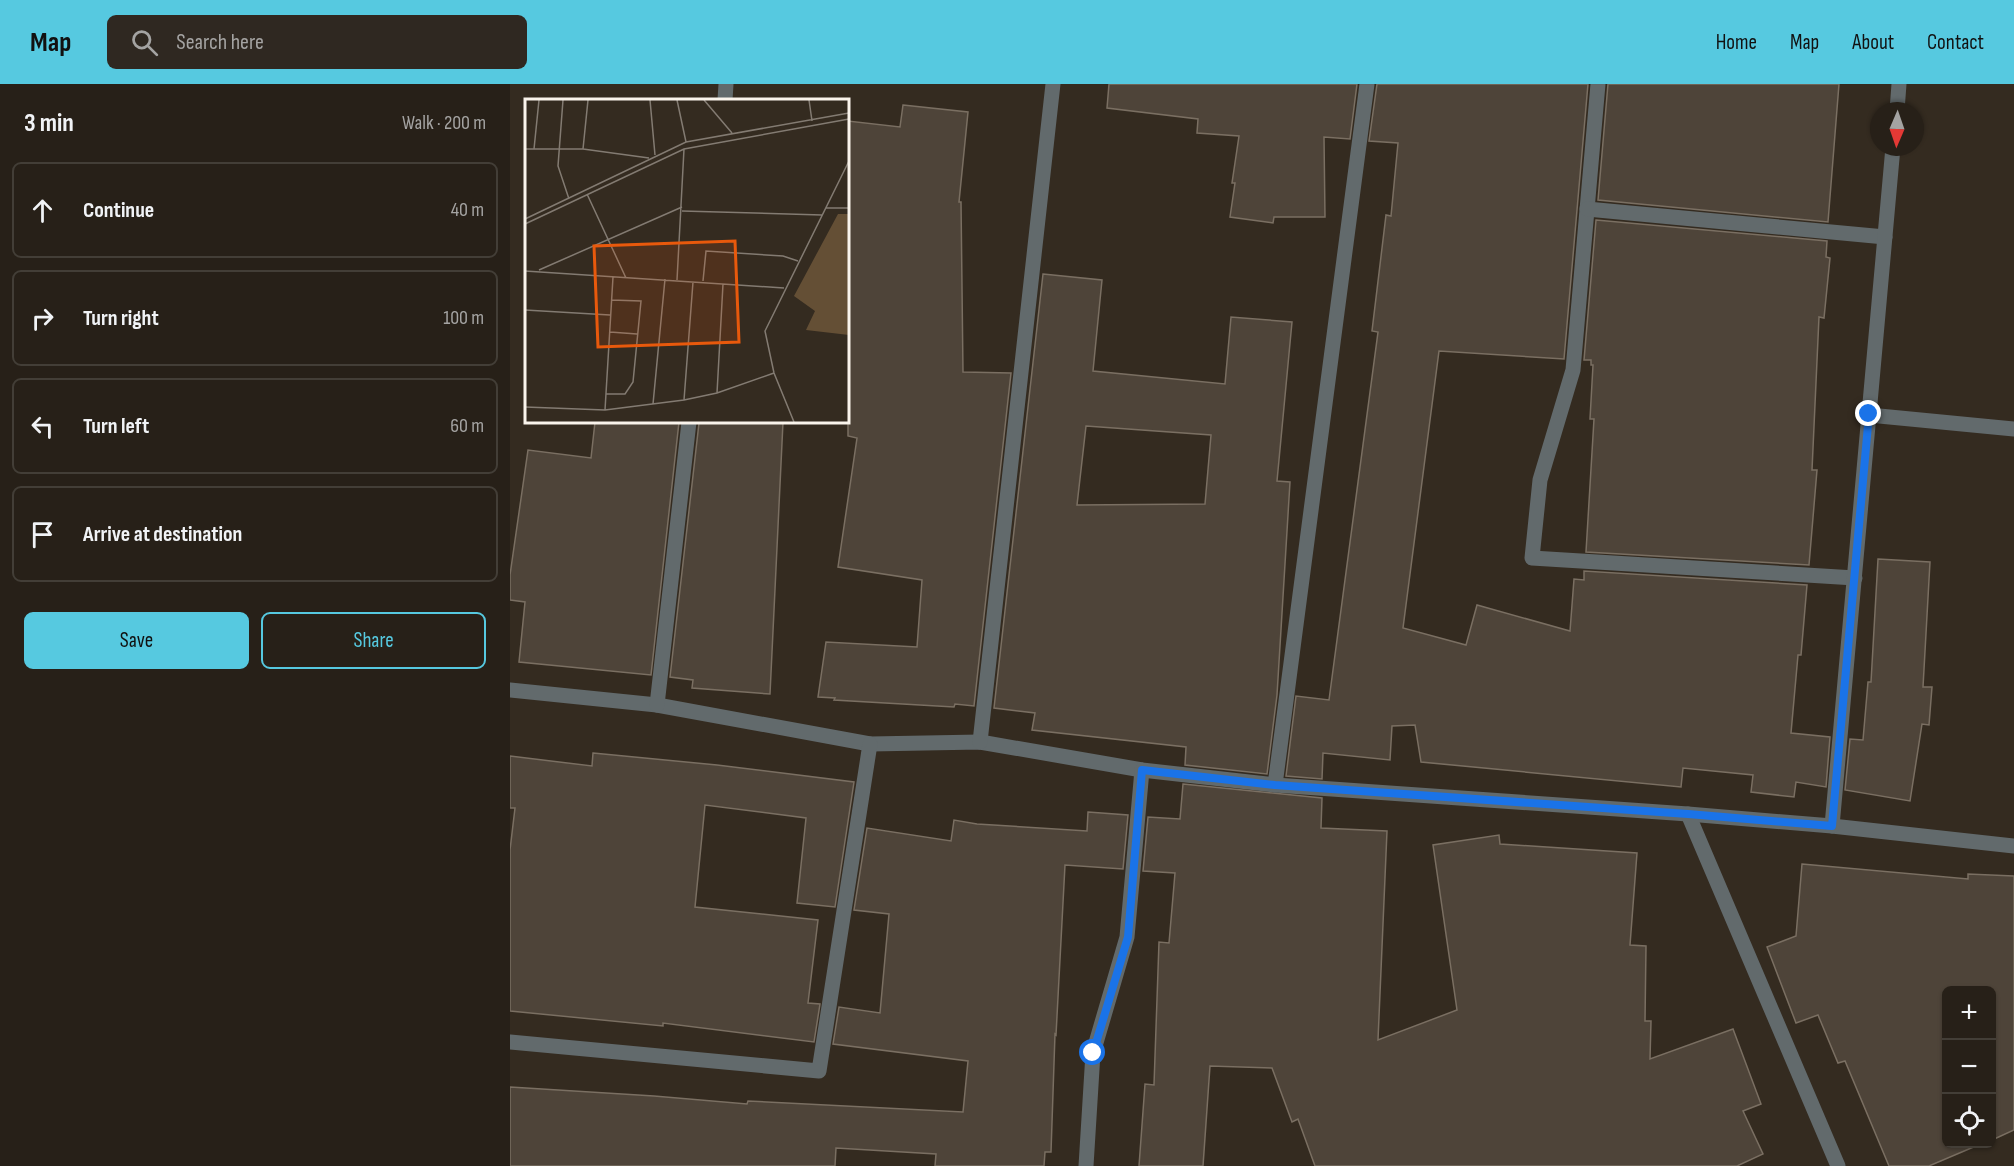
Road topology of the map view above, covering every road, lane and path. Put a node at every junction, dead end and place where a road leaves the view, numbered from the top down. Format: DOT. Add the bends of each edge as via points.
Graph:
graph roads {
  1 [pos="726,84"];
  2 [pos="1053,84"];
  3 [pos="1367,84"];
  4 [pos="1598,84"];
  5 [pos="1899,84"];
  6 [pos="725,99"];
  7 [pos="1898,102"];
  8 [pos="1892,156"];
  9 [pos="1587,209"];
  10 [pos="1885,237"];
  11 [pos="1869,414"];
  12 [pos="689,423"];
  13 [pos="2014,429"];
  14 [pos="1855,578"];
  15 [pos="510,690"];
  16 [pos="657,705"];
  17 [pos="980,742"];
  18 [pos="870,744"];
  19 [pos="1142,770"];
  20 [pos="1275,785"];
  21 [pos="1688,814"];
  22 [pos="1832,826"];
  23 [pos="2014,846"];
  24 [pos="510,1042"];
  25 [pos="1086,1166"];
  26 [pos="1838,1166"];
  1 -- 6 [label="street"];
  2 -- 17 [label="street"];
  3 -- 20 [label="street"];
  4 -- 9 [label="street"];
  5 -- 7 [label="street"];
  8 -- 10 [label="street"];
  9 -- 10 [label="street"];
  9 -- 14 [label="street" via="1573,370 1540,480 1532,558"];
  10 -- 11 [label="street"];
  11 -- 13 [label="street"];
  11 -- 14 [label="street"];
  12 -- 16 [label="street"];
  14 -- 22 [label="street"];
  15 -- 16 [label="street"];
  16 -- 18 [label="street"];
  17 -- 18 [label="street"];
  17 -- 19 [label="street"];
  18 -- 24 [label="street" via="819,1071"];
  19 -- 20 [label="street"];
  19 -- 25 [label="street" via="1128,937 1093,1053"];
  20 -- 21 [label="street"];
  21 -- 22 [label="street"];
  21 -- 26 [label="street"];
  22 -- 23 [label="street"];
}
